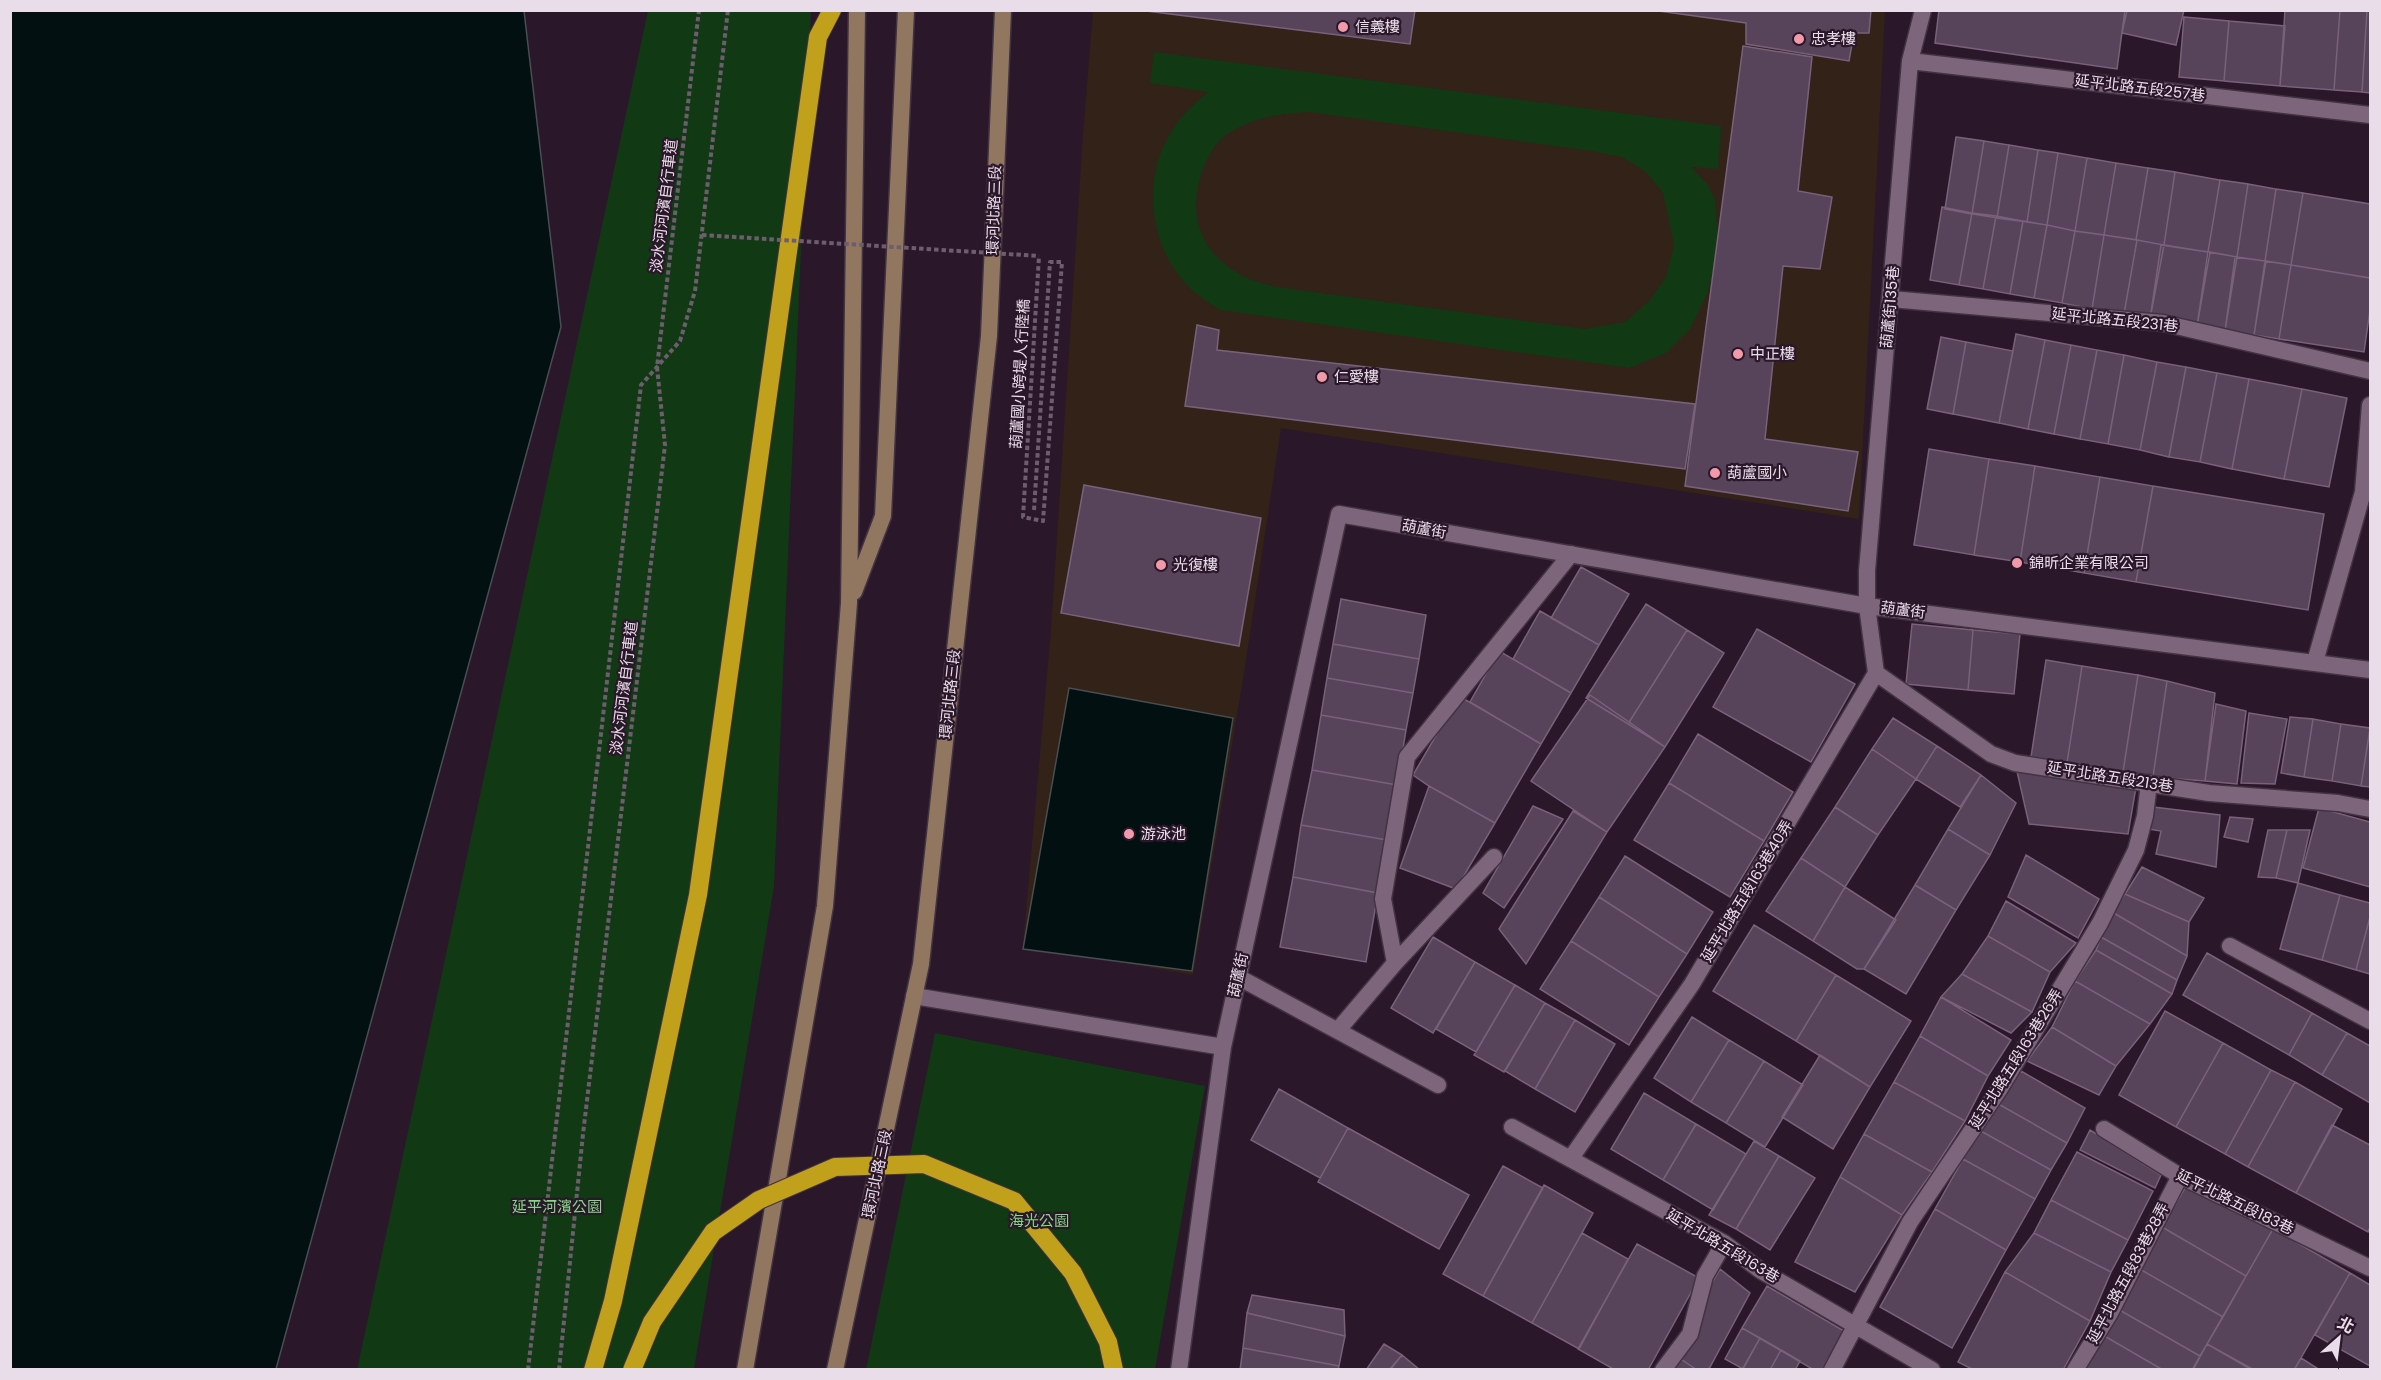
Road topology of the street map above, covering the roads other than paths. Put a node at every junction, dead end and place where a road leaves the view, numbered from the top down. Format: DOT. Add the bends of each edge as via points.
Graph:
graph roads {
  1 [pos="832,10"];
  2 [pos="857,10"];
  3 [pos="906,10"];
  4 [pos="1003,10"];
  5 [pos="1923,10"];
  6 [pos="1910,61"];
  7 [pos="2370,115"];
  8 [pos="1891,299"];
  9 [pos="2370,371"];
  10 [pos="2370,405"];
  11 [pos="2367,493"];
  12 [pos="1571,554"];
  13 [pos="849,603"];
  14 [pos="1867,606"];
  15 [pos="2314,662"];
  16 [pos="2370,670"];
  17 [pos="1876,673"];
  18 [pos="2149,783"];
  19 [pos="2370,809"];
  20 [pos="1494,857"];
  21 [pos="2230,946"];
  22 [pos="1395,963"];
  23 [pos="1238,977"];
  24 [pos="914,996"];
  25 [pos="2370,1022"];
  26 [pos="1338,1030"];
  27 [pos="1223,1047"];
  28 [pos="1438,1085"];
  29 [pos="1512,1127"];
  30 [pos="2104,1129"];
  31 [pos="1570,1158"];
  32 [pos="2180,1176"];
  33 [pos="1722,1243"];
  34 [pos="2370,1268"];
  35 [pos="1856,1324"];
  36 [pos="593,1370"];
  37 [pos="632,1370"];
  38 [pos="745,1370"];
  39 [pos="835,1370"];
  40 [pos="1114,1370"];
  41 [pos="1179,1370"];
  42 [pos="1663,1370"];
  43 [pos="1832,1370"];
  44 [pos="1932,1370"];
  45 [pos="2075,1370"];
  1 -- 36 [label="highway" via="818,37 698,895 613,1301"];
  2 -- 13 [label="main road"];
  3 -- 13 [label="main road" via="883,516"];
  4 -- 24 [label="main road, 環河北路三段" via="989,336"];
  5 -- 6 [label="street, 葫蘆街135巷"];
  6 -- 7 [label="street, 延平北路五段257巷"];
  6 -- 8 [label="street, 葫蘆街135巷"];
  8 -- 9 [label="street, 延平北路五段231巷" via="2163,323"];
  8 -- 14 [label="street, 葫蘆街135巷"];
  10 -- 11 [label="street"];
  11 -- 15 [label="street"];
  12 -- 14 [label="street, 葫蘆街"];
  12 -- 22 [label="street" via="1407,758 1383,899"];
  12 -- 23 [label="street, 葫蘆街" via="1339,514"];
  13 -- 38 [label="main road" via="825,906"];
  14 -- 15 [label="street, 葫蘆街"];
  14 -- 17 [label="street"];
  15 -- 16 [label="street, 葫蘆街"];
  17 -- 18 [label="street, 延平北路五段213巷" via="1991,754 2015,763"];
  17 -- 31 [label="street, 延平北路五段163巷40弄" via="1692,984"];
  18 -- 19 [label="street, 延平北路五段213巷"];
  18 -- 35 [label="street, 延平北路五段163巷26弄" via="2136,850 2100,923 1999,1090 1910,1222"];
  20 -- 22 [label="street"];
  21 -- 25 [label="street"];
  22 -- 26 [label="street"];
  23 -- 26 [label="street"];
  23 -- 27 [label="street, 葫蘆街"];
  24 -- 27 [label="street"];
  24 -- 39 [label="main road, 環河北路三段"];
  26 -- 28 [label="street"];
  27 -- 41 [label="street, 葫蘆街"];
  29 -- 31 [label="street, 延平北路五段163巷"];
  30 -- 32 [label="street, 延平北路五段183巷"];
  31 -- 33 [label="street, 延平北路五段163巷"];
  32 -- 34 [label="street, 延平北路五段183巷"];
  32 -- 45 [label="street, 延平北路五段83巷28弄" via="2110,1312"];
  33 -- 35 [label="street, 延平北路五段163巷" via="1760,1270"];
  33 -- 42 [label="street" via="1705,1276 1690,1334"];
  35 -- 43 [label="street, 延平北路五段163巷26弄"];
  35 -- 44 [label="street, 延平北路五段163巷"];
  37 -- 40 [label="highway, bridge" via="652,1322 713,1232 759,1200 835,1167 924,1164 1014,1201 1073,1273 1108,1342"];
}
